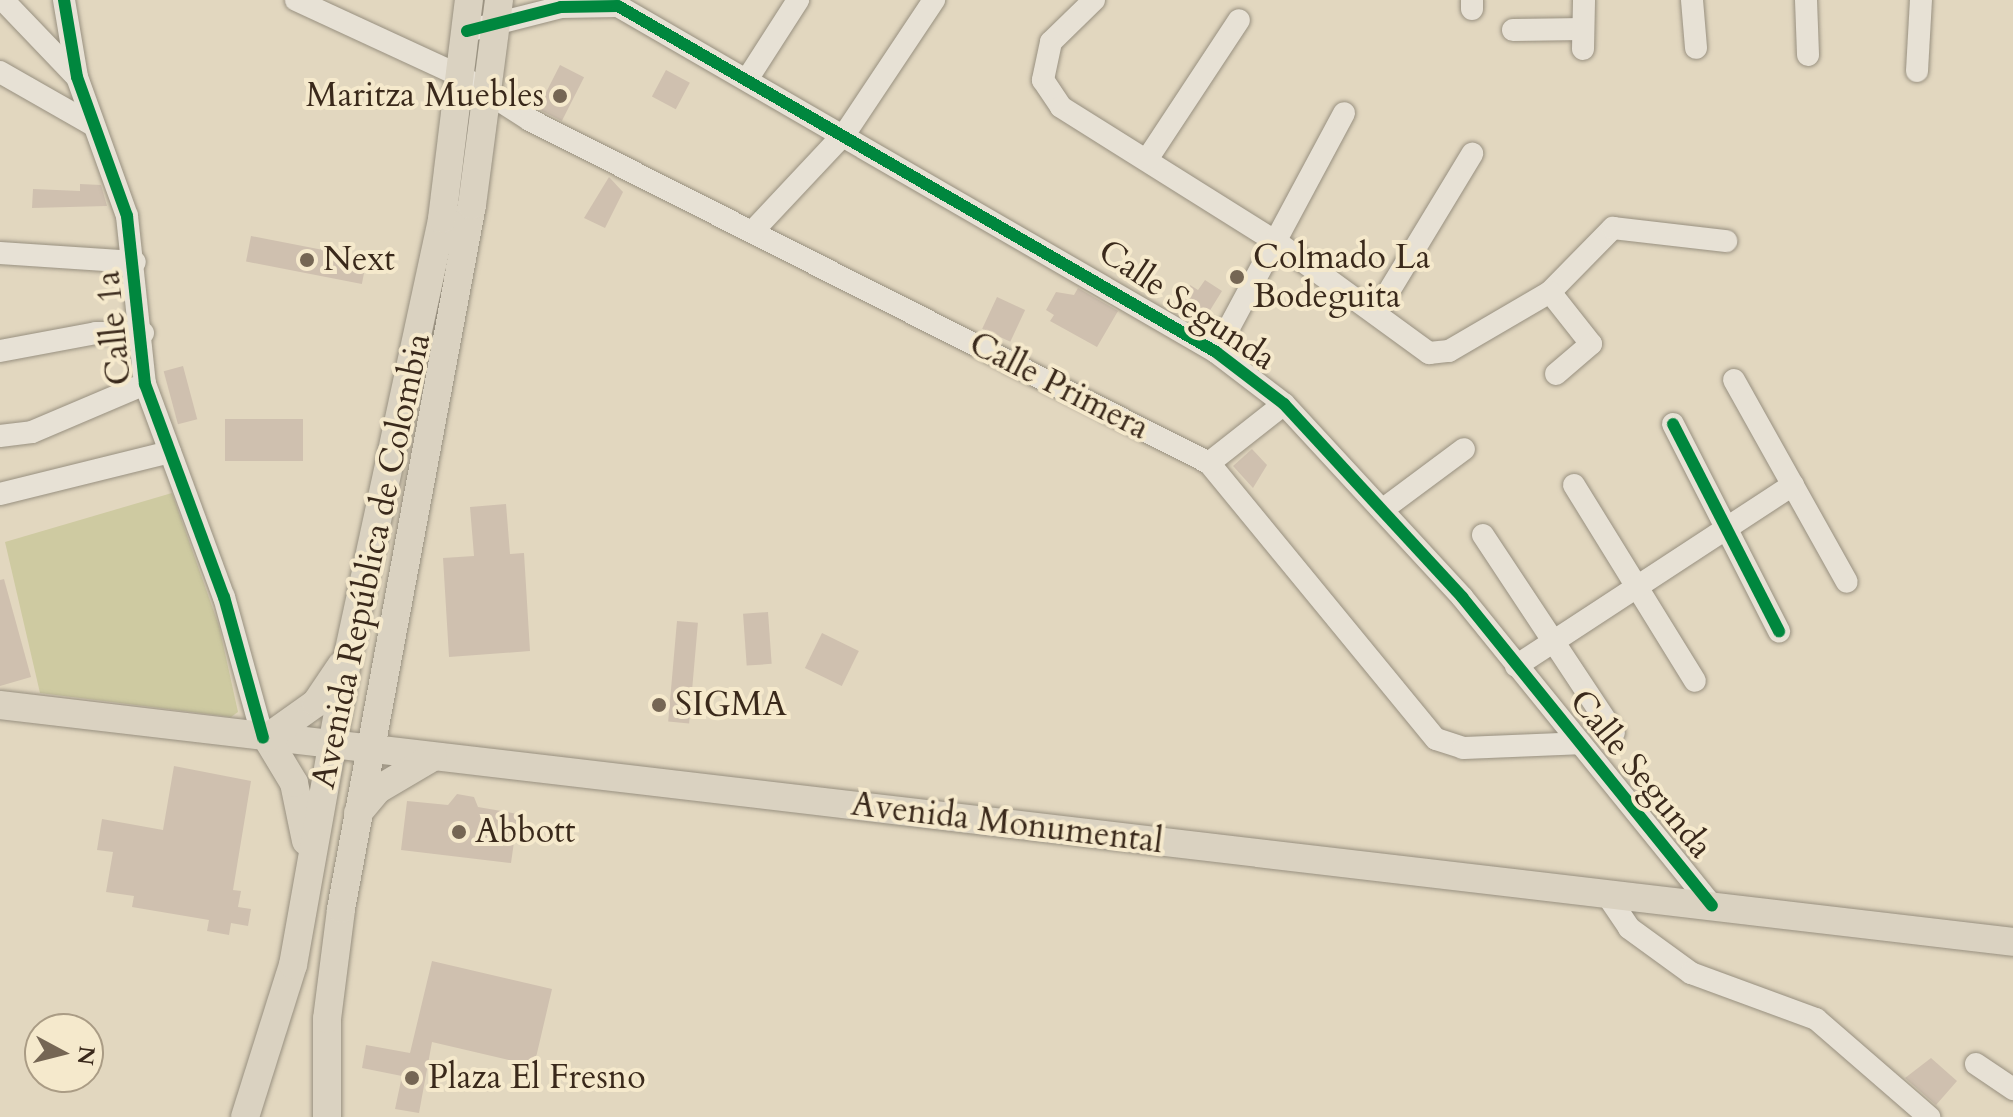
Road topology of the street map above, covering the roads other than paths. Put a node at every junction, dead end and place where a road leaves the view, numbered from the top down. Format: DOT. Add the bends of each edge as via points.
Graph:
graph roads {
  1 [pos="3,0"];
  2 [pos="64,0"];
  3 [pos="296,0"];
  4 [pos="469,0"];
  5 [pos="798,0"];
  6 [pos="934,0"];
  7 [pos="1094,0"];
  8 [pos="1584,0"];
  9 [pos="1692,0"];
  10 [pos="1806,0"];
  11 [pos="1921,0"];
  12 [pos="620,3"];
  13 [pos="499,12"];
  14 [pos="1239,20"];
  15 [pos="1513,30"];
  16 [pos="467,31"];
  17 [pos="1696,48"];
  18 [pos="1808,55"];
  19 [pos="1917,71"];
  20 [pos="0,72"];
  21 [pos="77,77"];
  22 [pos="463,77"];
  23 [pos="748,78"];
  24 [pos="489,95"];
  25 [pos="1344,113"];
  26 [pos="93,125"];
  27 [pos="846,132"];
  28 [pos="1472,154"];
  29 [pos="1148,158"];
  30 [pos="752,232"];
  31 [pos="1726,241"];
  32 [pos="1278,243"];
  33 [pos="450,250"];
  34 [pos="0,253"];
  35 [pos="135,262"];
  36 [pos="1550,292"];
  37 [pos="1377,311"];
  38 [pos="143,333"];
  39 [pos="0,351"];
  40 [pos="1216,352"];
  41 [pos="1556,374"];
  42 [pos="1734,380"];
  43 [pos="145,384"];
  44 [pos="1284,404"];
  45 [pos="1673,424"];
  46 [pos="0,436"];
  47 [pos="1464,449"];
  48 [pos="170,452"];
  49 [pos="1209,463"];
  50 [pos="1574,485"];
  51 [pos="1793,485"];
  52 [pos="0,494"];
  53 [pos="1382,510"];
  54 [pos="1729,526"];
  55 [pos="1483,535"];
  56 [pos="1847,582"];
  57 [pos="1635,588"];
  58 [pos="1779,631"];
  59 [pos="1554,640"];
  60 [pos="349,650"];
  61 [pos="1516,666"];
  62 [pos="1695,681"];
  63 [pos="378,699"];
  64 [pos="0,705"];
  65 [pos="1614,733"];
  66 [pos="265,738"];
  67 [pos="1580,743"];
  68 [pos="333,745"];
  69 [pos="369,750"];
  70 [pos="433,757"];
  71 [pos="358,813"];
  72 [pos="308,866"];
  73 [pos="1607,895"];
  74 [pos="1712,906"];
  75 [pos="2013,942"];
  76 [pos="1976,1064"];
  77 [pos="2013,1089"];
  78 [pos="245,1117"];
  79 [pos="327,1117"];
  80 [pos="1929,1117"];
  1 -- 21 [label="street"];
  2 -- 21 [label="street, Calle 1a"];
  3 -- 22 [label="street, Calle Primera"];
  4 -- 16 [label="main road, Avenida República de Colombia"];
  5 -- 23 [label="street"];
  6 -- 27 [label="street"];
  7 -- 29 [label="street" via="1051,42 1043,80 1061,107"];
  8 -- 15 [label="street" via="1583,39"];
  9 -- 17 [label="street"];
  10 -- 18 [label="street"];
  11 -- 19 [label="street"];
  12 -- 13 [label="street, Calle Segunda"];
  12 -- 23 [label="street, Calle Segunda"];
  13 -- 16 [label="street, Calle Segunda"];
  13 -- 24 [label="main road, Avenida República de Colombia"];
  14 -- 29 [label="street"];
  16 -- 22 [label="main road, Avenida República de Colombia"];
  20 -- 26 [label="street"];
  21 -- 26 [label="street, Calle 1a"];
  22 -- 24 [label="street, Calle Primera"];
  22 -- 33 [label="main road, Avenida República de Colombia"];
  23 -- 27 [label="street, Calle Segunda"];
  24 -- 30 [label="street, Calle Primera"];
  24 -- 33 [label="main road, Avenida República de Colombia"];
  25 -- 32 [label="street" via="1284,217"];
  26 -- 35 [label="street, Calle 1a" via="127,216"];
  27 -- 30 [label="street"];
  27 -- 40 [label="street, Calle Segunda"];
  28 -- 37 [label="street"];
  29 -- 32 [label="street"];
  30 -- 49 [label="street, Calle Primera"];
  31 -- 36 [label="street" via="1613,228"];
  32 -- 37 [label="street"];
  32 -- 40 [label="street"];
  33 -- 60 [label="main road, Avenida República de Colombia"];
  33 -- 63 [label="main road, Avenida República de Colombia"];
  34 -- 35 [label="street"];
  35 -- 38 [label="street, Calle 1a"];
  36 -- 37 [label="street" via="1439,354"];
  36 -- 41 [label="street" via="1591,344"];
  38 -- 39 [label="street" via="96,333"];
  38 -- 43 [label="street, Calle 1a"];
  40 -- 44 [label="street, Calle Segunda"];
  42 -- 51 [label="street"];
  43 -- 46 [label="street" via="32,432"];
  43 -- 48 [label="street, Calle 1a"];
  44 -- 49 [label="street"];
  44 -- 53 [label="street, Calle Segunda"];
  45 -- 54 [label="street"];
  47 -- 53 [label="street"];
  48 -- 52 [label="street"];
  48 -- 66 [label="street, Calle 1a" via="229,611"];
  49 -- 67 [label="street, Calle Primera" via="1436,739 1463,748"];
  50 -- 57 [label="street"];
  51 -- 54 [label="street"];
  51 -- 56 [label="street"];
  53 -- 61 [label="street, Calle Segunda"];
  54 -- 57 [label="street"];
  54 -- 58 [label="street"];
  55 -- 59 [label="street"];
  57 -- 59 [label="street"];
  57 -- 62 [label="street"];
  59 -- 61 [label="street"];
  59 -- 65 [label="street"];
  60 -- 66 [label="main road" via="316,703"];
  60 -- 68 [label="main road, Avenida República de Colombia"];
  61 -- 67 [label="street, Calle Segunda"];
  63 -- 69 [label="main road, Avenida República de Colombia"];
  63 -- 70 [label="main road" via="391,725"];
  64 -- 66 [label="main road, Avenida Monumental"];
  66 -- 68 [label="main road, Avenida Monumental"];
  66 -- 72 [label="main road" via="294,783"];
  67 -- 74 [label="street, Calle Segunda"];
  68 -- 69 [label="main road, Avenida Monumental"];
  68 -- 72 [label="main road, Avenida República de Colombia"];
  69 -- 70 [label="main road, Avenida Monumental"];
  69 -- 71 [label="main road, Avenida República de Colombia"];
  70 -- 71 [label="main road" via="377,790"];
  70 -- 73 [label="main road, Avenida Monumental"];
  71 -- 79 [label="main road, Avenida República de Colombia" via="330,995"];
  72 -- 78 [label="main road, Avenida República de Colombia" via="293,965"];
  73 -- 74 [label="main road, Avenida Monumental"];
  73 -- 80 [label="street" via="1629,928 1691,973 1816,1019"];
  74 -- 75 [label="main road, Avenida Monumental"];
  76 -- 77 [label="street"];
}
